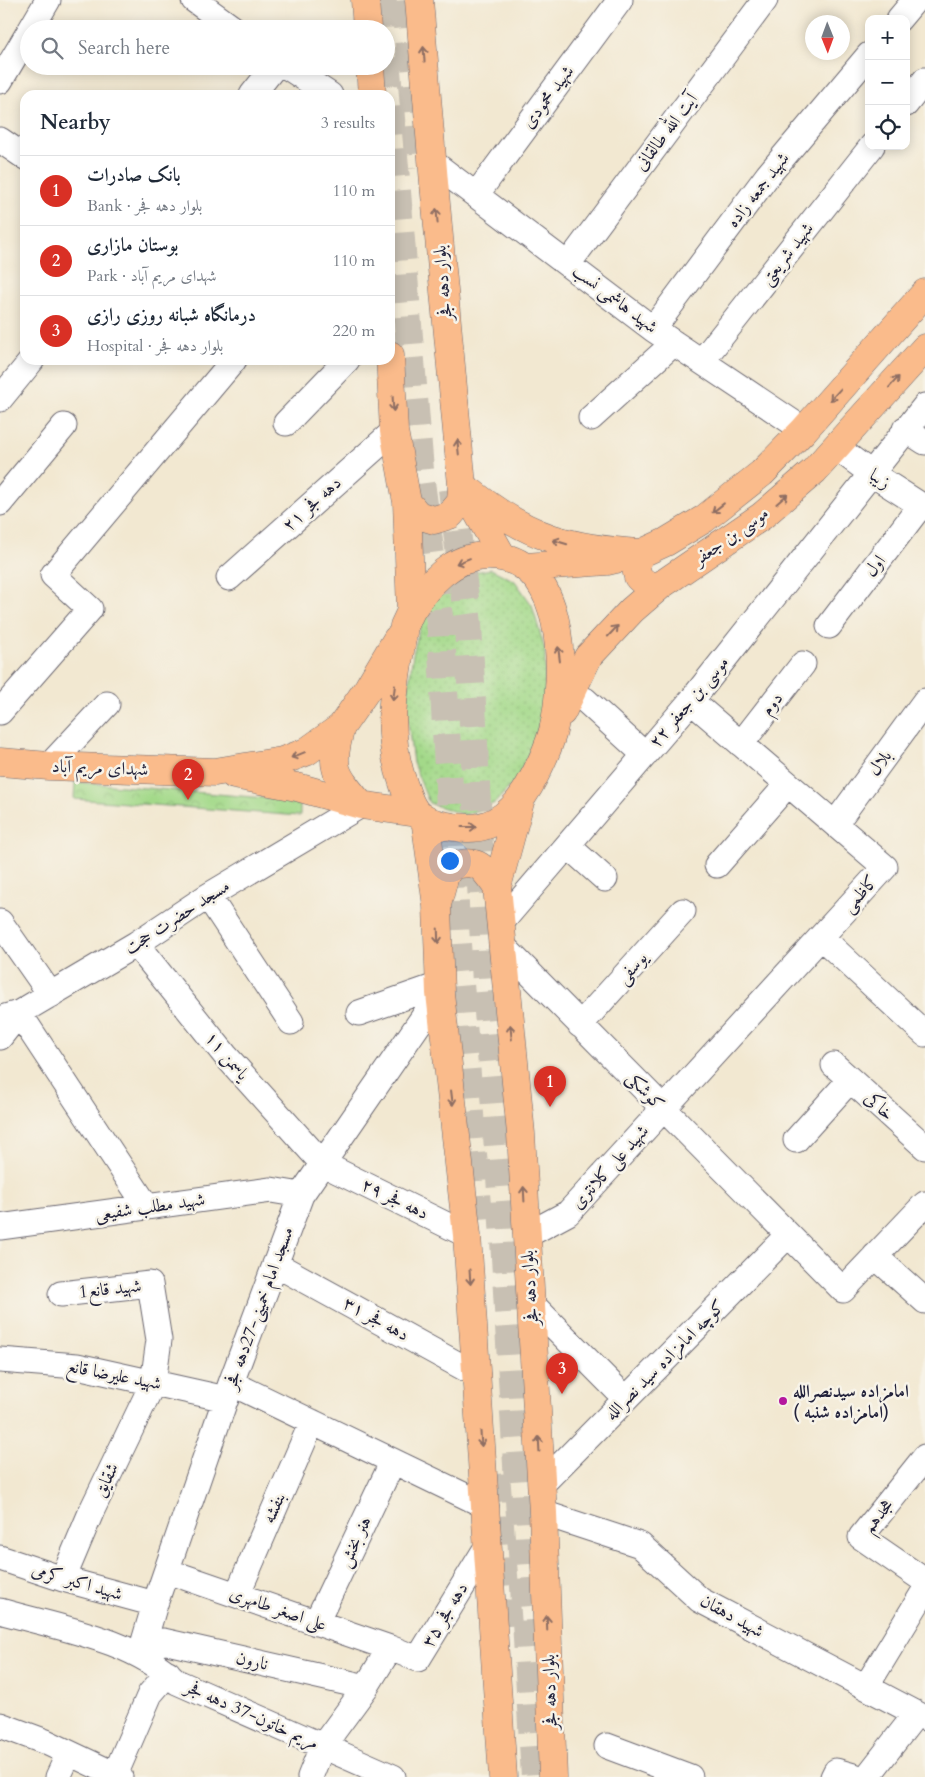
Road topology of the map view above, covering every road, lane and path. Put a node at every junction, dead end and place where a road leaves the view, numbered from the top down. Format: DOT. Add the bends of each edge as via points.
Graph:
graph roads {
  1 [pos="48,0"];
  2 [pos="194,0"];
  3 [pos="365,0"];
  4 [pos="419,0"];
  5 [pos="620,0"];
  6 [pos="765,0"];
  7 [pos="36,20"];
  8 [pos="222,20"];
  9 [pos="366,20"];
  10 [pos="20,47"];
  11 [pos="865,60"];
  12 [pos="268,75"];
  13 [pos="300,75"];
  14 [pos="371,75"];
  15 [pos="925,80"];
  16 [pos="0,81"];
  17 [pos="256,90"];
  18 [pos="322,90"];
  19 [pos="372,90"];
  20 [pos="910,99"];
  21 [pos="0,140"];
  22 [pos="869,150"];
  23 [pos="20,154"];
  24 [pos="432,162"];
  25 [pos="476,195"];
  26 [pos="568,264"];
  27 [pos="925,293"];
  28 [pos="653,328"];
  29 [pos="674,342"];
  30 [pos="925,348"];
  31 [pos="702,361"];
  32 [pos="28,365"];
  33 [pos="230,365"];
  34 [pos="342,365"];
  35 [pos="390,365"];
  36 [pos="0,399"];
  37 [pos="925,406"];
  38 [pos="591,418"];
  39 [pos="286,423"];
  40 [pos="64,426"];
  41 [pos="804,430"];
  42 [pos="394,431"];
  43 [pos="915,435"];
  44 [pos="836,447"];
  45 [pos="872,474"];
  46 [pos="462,485"];
  47 [pos="407,502"];
  48 [pos="0,503"];
  49 [pos="923,506"];
  50 [pos="642,552"];
  51 [pos="514,561"];
  52 [pos="229,578"];
  53 [pos="661,585"];
  54 [pos="408,618"];
  55 [pos="828,626"];
  56 [pos="803,664"];
  57 [pos="585,700"];
  58 [pos="691,701"];
  59 [pos="925,701"];
  60 [pos="107,704"];
  61 [pos="0,712"];
  62 [pos="341,727"];
  63 [pos="552,732"];
  64 [pos="741,744"];
  65 [pos="645,755"];
  66 [pos="0,762"];
  67 [pos="49,766"];
  68 [pos="215,772"];
  69 [pos="788,784"];
  70 [pos="520,802"];
  71 [pos="361,805"];
  72 [pos="421,816"];
  73 [pos="835,824"];
  74 [pos="568,846"];
  75 [pos="717,865"];
  76 [pos="605,879"];
  77 [pos="497,887"];
  78 [pos="208,896"];
  79 [pos="437,906"];
  80 [pos="683,911"];
  81 [pos="0,922"];
  82 [pos="501,935"];
  83 [pos="821,937"];
  84 [pos="136,944"];
  85 [pos="440,989"];
  86 [pos="51,995"];
  87 [pos="359,1013"];
  88 [pos="9,1015"];
  89 [pos="291,1022"];
  90 [pos="580,1025"];
  91 [pos="925,1034"];
  92 [pos="0,1037"];
  93 [pos="663,1109"];
  94 [pos="796,1140"];
  95 [pos="925,1147"];
  96 [pos="323,1164"];
  97 [pos="300,1195"];
  98 [pos="925,1204"];
  99 [pos="147,1207"];
  100 [pos="0,1227"];
  101 [pos="467,1235"];
  102 [pos="527,1235"];
  103 [pos="787,1236"];
  104 [pos="875,1256"];
  105 [pos="275,1264"];
  106 [pos="61,1294"];
  107 [pos="925,1301"];
  108 [pos="531,1303"];
  109 [pos="0,1360"];
  110 [pos="477,1375"];
  111 [pos="153,1382"];
  112 [pos="229,1391"];
  113 [pos="626,1399"];
  114 [pos="312,1422"];
  115 [pos="925,1457"];
  116 [pos="393,1461"];
  117 [pos="542,1484"];
  118 [pos="486,1506"];
  119 [pos="544,1513"];
  120 [pos="488,1545"];
  121 [pos="0,1558"];
  122 [pos="167,1571"];
  123 [pos="63,1580"];
  124 [pos="925,1581"];
  125 [pos="925,1590"];
  126 [pos="236,1595"];
  127 [pos="155,1604"];
  128 [pos="2,1616"];
  129 [pos="316,1623"];
  130 [pos="390,1648"];
  131 [pos="140,1655"];
  132 [pos="168,1673"];
  133 [pos="366,1687"];
  134 [pos="866,1687"];
  135 [pos="920,1716"];
  136 [pos="0,1725"];
  137 [pos="322,1746"];
  138 [pos="607,1746"];
  139 [pos="69,1753"];
  140 [pos="118,1776"];
  141 [pos="58,1777"];
  142 [pos="310,1777"];
  143 [pos="393,1777"];
  144 [pos="503,1777"];
  145 [pos="553,1777"];
  146 [pos="690,1777"];
  147 [pos="833,1777"];
  148 [pos="857,1777"];
  149 [pos="867,1777"];
  1 -- 7 [label="street"];
  2 -- 8 [label="street"];
  3 -- 9 [label="main road"];
  24 -- 4 [label="main road, بلوار دهه فجر, one-way"];
  5 -- 25 [label="street, شهید محمودی"];
  6 -- 26 [label="street, آیت الله طالقانی"];
  10 -- 16 [label="street"];
  11 -- 28 [label="street, شهید جمعه زاده" via="768,175"];
  12 -- 17 [label="street"];
  13 -- 18 [label="street"];
  14 -- 19 [label="main road"];
  15 -- 20 [label="street"];
  21 -- 23 [label="street"];
  22 -- 31 [label="street, شهید شریعتی"];
  24 -- 25 [label="street, شهید هاشمی نسب"];
  46 -- 24 [label="main road, بلوار دهه فجر, one-way"];
  25 -- 26 [label="street, شهید هاشمی نسب"];
  26 -- 28 [label="street, شهید هاشمی نسب"];
  27 -- 41 [label="main road, موسی بن جعفر, one-way"];
  28 -- 29 [label="street, شهید هاشمی نسب"];
  29 -- 31 [label="street, شهید هاشمی نسب"];
  29 -- 38 [label="street"];
  44 -- 30 [label="main road, موسی بن جعفر, one-way"];
  31 -- 41 [label="street, شهید هاشمی نسب"];
  32 -- 36 [label="street"];
  33 -- 61 [label="street" via="54,575 90,609"];
  34 -- 39 [label="street"];
  35 -- 42 [label="main road, one-way"];
  37 -- 43 [label="street, موسی بن جعفر ۲۲"];
  40 -- 48 [label="street"];
  41 -- 50 [label="main road, موسی بن جعفر, one-way" via="762,473 704,519"];
  42 -- 47 [label="main road"];
  42 -- 52 [label="street, دهه فجر ۲۱"];
  43 -- 45 [label="street, موسی بن جعفر ۲۲"];
  44 -- 45 [label="street, زیبا"];
  53 -- 44 [label="main road, موسی بن جعفر, one-way" via="762,516 814,471"];
  45 -- 49 [label="street, زیبا"];
  45 -- 58 [label="street, موسی بن جعفر ۲۲"];
  46 -- 47 [label="main road" via="461,502 450,515 434,520 418,515"];
  50 -- 46 [label="main road, one-way" via="598,550 560,543 525,529"];
  46 -- 51 [label="main road, بلوار دهه فجر"];
  47 -- 54 [label="main road"];
  49 -- 55 [label="street, اول"];
  50 -- 51 [label="main road, موسی بن جعفر" via="607,562"];
  50 -- 53 [label="main road" via="635,564 638,577 648,586"];
  51 -- 54 [label="main road, موسی بن جعفر, one-way" via="476,556 452,566 424,590"];
  63 -- 51 [label="main road, بلوار دهه فجر, one-way" via="560,662 554,616 543,584"];
  63 -- 53 [label="main road, موسی بن جعفر, one-way" via="588,657 632,610"];
  54 -- 62 [label="main road, شهدای مریم آباد" via="368,688"];
  54 -- 72 [label="main road, one-way" via="391,723 400,775"];
  56 -- 64 [label="street, دوم"];
  57 -- 65 [label="street"];
  58 -- 64 [label="street, کاظمی"];
  58 -- 65 [label="street, موسی بن جعفر ۲۲"];
  59 -- 73 [label="street, بلال"];
  60 -- 67 [label="street"];
  62 -- 68 [label="main road, شهدای مریم آباد, one-way" via="306,752 282,761"];
  62 -- 71 [label="main road" via="334,750 334,766 341,781"];
  63 -- 70 [label="main road" via="535,776"];
  64 -- 69 [label="street, کاظمی"];
  65 -- 74 [label="street, موسی بن جعفر ۲۲"];
  66 -- 67 [label="main road, شهدای مریم آباد"];
  67 -- 68 [label="main road, شهدای مریم آباد"];
  68 -- 71 [label="main road" via="297,787"];
  69 -- 73 [label="street, کاظمی"];
  69 -- 75 [label="street"];
  72 -- 70 [label="main road, one-way" via="444,825 483,827 506,815"];
  70 -- 77 [label="main road, بلوار دهه فجر"];
  71 -- 72 [label="main road"];
  71 -- 78 [label="street, مسجد حضرت حجت"];
  72 -- 79 [label="main road"];
  73 -- 83 [label="street, کاظمی" via="885,867"];
  74 -- 76 [label="street"];
  74 -- 82 [label="street, موسی بن جعفر ۲۲"];
  77 -- 79 [label="main road" via="480,865 468,862 451,866 445,875"];
  77 -- 82 [label="main road, بلوار دهه فجر"];
  78 -- 84 [label="street, مسجد حضرت حجت"];
  78 -- 89 [label="street"];
  79 -- 85 [label="main road, one-way"];
  80 -- 90 [label="street, یوسفی"];
  81 -- 86 [label="street"];
  82 -- 90 [label="street, کوشکی"];
  102 -- 82 [label="main road, بلوار دهه فجر, one-way" via="521,1134"];
  83 -- 91 [label="street"];
  83 -- 93 [label="street, کاظمی"];
  84 -- 86 [label="street, مسجد حضرت حجت"];
  84 -- 96 [label="street, یاسمن ۱۱" via="224,1055"];
  85 -- 87 [label="street"];
  85 -- 96 [label="street, مسجد امام خمینی-27دهه فجر"];
  85 -- 101 [label="main road, one-way"];
  86 -- 88 [label="street, مسجد حضرت حجت"];
  88 -- 92 [label="street, مسجد حضرت حجت"];
  88 -- 99 [label="street"];
  90 -- 93 [label="street, کوشکی"];
  93 -- 102 [label="street, شهید علی کلانتری" via="568,1213"];
  93 -- 103 [label="street, کوشکی"];
  94 -- 95 [label="street, خاکی" via="842,1073"];
  96 -- 97 [label="street, مسجد امام خمینی-27دهه فجر"];
  96 -- 101 [label="street, دهه فجر ۲۹"];
  97 -- 99 [label="street, شهید مطلب شفیعی" via="271,1190"];
  97 -- 105 [label="street, مسجد امام خمینی-27دهه فجر"];
  98 -- 104 [label="street"];
  99 -- 100 [label="street, شهید مطلب شفیعی"];
  101 -- 110 [label="main road, one-way"];
  102 -- 108 [label="main road, بلوار دهه فجر"];
  103 -- 104 [label="street, کوشکی" via="843,1290"];
  103 -- 113 [label="street, کوچه امامزاده سید نصرالله"];
  104 -- 107 [label="street"];
  105 -- 110 [label="street, دهه فجر ۳۱"];
  105 -- 112 [label="street, مسجد امام خمینی-27دهه فجر"];
  106 -- 111 [label="street, 1شهید قانع" via="150,1284 159,1340"];
  108 -- 113 [label="street"];
  117 -- 108 [label="main road, بلوار دهه فجر, one-way"];
  109 -- 111 [label="street, شهید علیرضا قانع" via="78,1366"];
  110 -- 118 [label="main road, one-way"];
  111 -- 112 [label="street, شهید علیرضا قانع"];
  111 -- 123 [label="street, شقایق" via="92,1510"];
  112 -- 114 [label="street, شهید علیرضا قانع"];
  112 -- 122 [label="street, مسجد امام خمینی-27دهه فجر"];
  113 -- 117 [label="street, کوچه امامزاده سید نصرالله"];
  114 -- 116 [label="street, شهید علیرضا قانع"];
  114 -- 126 [label="street, بنفشه"];
  115 -- 124 [label="street, هجدهم" via="861,1537"];
  116 -- 118 [label="street, شهید علیرضا قانع"];
  116 -- 129 [label="street, هنر بخش"];
  117 -- 119 [label="main road, بلوار دهه فجر"];
  118 -- 120 [label="main road"];
  119 -- 134 [label="street, شهید دهقان" via="640,1545 700,1600"];
  145 -- 119 [label="main road, بلوار دهه فجر, one-way"];
  120 -- 130 [label="street, دهه فجر ۳۵" via="418,1659"];
  120 -- 144 [label="main road"];
  121 -- 123 [label="street, شهید اکبر کرمی"];
  122 -- 126 [label="street, علی اصغر طامهری"];
  122 -- 127 [label="street, مسجد امام خمینی-27دهه فجر"];
  123 -- 127 [label="street, شهید اکبر کرمی"];
  125 -- 134 [label="street"];
  126 -- 129 [label="street, علی اصغر طامهری"];
  127 -- 131 [label="street, مسجد امام خمینی-27دهه فجر"];
  128 -- 131 [label="street, مریم خاتون-37 دهه فجر" via="130,1649"];
  129 -- 130 [label="street, علی اصغر طامهری"];
  130 -- 133 [label="street"];
  131 -- 132 [label="street, مریم خاتون-37 دهه فجر"];
  131 -- 133 [label="street, نارون" via="163,1641"];
  132 -- 137 [label="street, مریم خاتون-37 دهه فجر" via="178,1682"];
  132 -- 140 [label="street" via="150,1694"];
  133 -- 137 [label="street"];
  134 -- 135 [label="street, شهید دهقان"];
  135 -- 149 [label="street"];
  136 -- 139 [label="street"];
  137 -- 142 [label="street"];
  137 -- 143 [label="street, مریم خاتون-37 دهه فجر"];
  138 -- 146 [label="street"];
  139 -- 140 [label="street"];
  139 -- 141 [label="street"];
  147 -- 148 [label="street" via="836,1771"];
}
